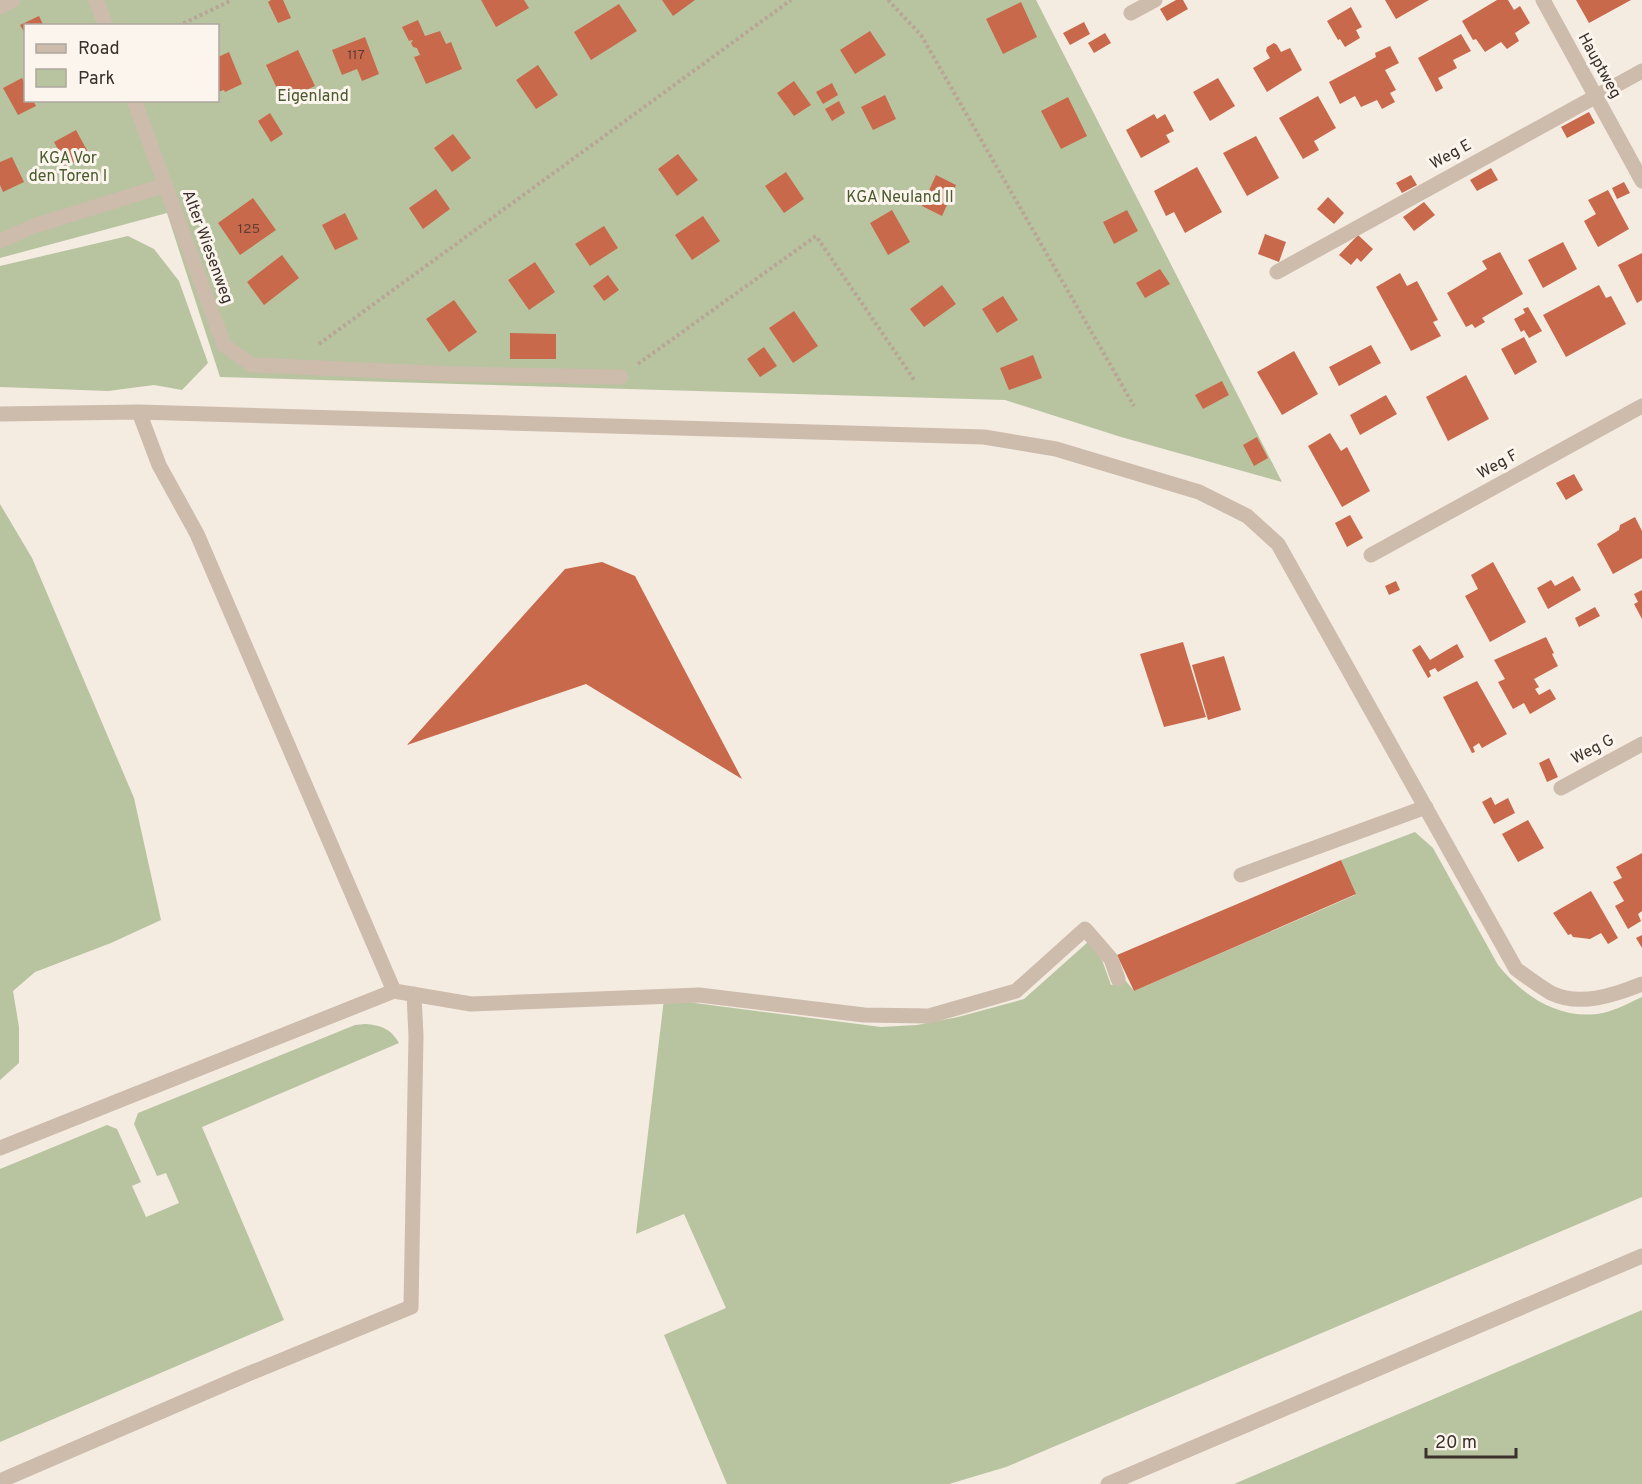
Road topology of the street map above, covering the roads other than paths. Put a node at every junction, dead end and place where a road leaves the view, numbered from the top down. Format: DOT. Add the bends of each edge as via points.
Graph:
graph roads {
  1 [pos="14,0"];
  2 [pos="96,0"];
  3 [pos="1155,0"];
  4 [pos="1543,0"];
  5 [pos="0,7"];
  6 [pos="1131,13"];
  7 [pos="105,24"];
  8 [pos="1642,71"];
  9 [pos="1595,96"];
  10 [pos="135,102"];
  11 [pos="1642,181"];
  12 [pos="166,185"];
  13 [pos="0,241"];
  14 [pos="1277,272"];
  15 [pos="621,377"];
  16 [pos="1642,406"];
  17 [pos="139,412"];
  18 [pos="0,414"];
  19 [pos="1371,555"];
  20 [pos="1642,744"];
  21 [pos="1561,788"];
  22 [pos="1425,807"];
  23 [pos="1241,875"];
  24 [pos="1118,979"];
  25 [pos="1642,984"];
  26 [pos="394,991"];
  27 [pos="414,994"];
  28 [pos="0,1148"];
  29 [pos="1642,1256"];
  30 [pos="0,1481"];
  31 [pos="1108,1484"];
  1 -- 5 [label="street"];
  2 -- 7 [label="street"];
  3 -- 6 [label="street"];
  4 -- 9 [label="street, Hauptweg"];
  8 -- 9 [label="street, Weg E"];
  9 -- 11 [label="street, Hauptweg"];
  9 -- 14 [label="street, Weg E"];
  10 -- 12 [label="street, Alter Wiesenweg"];
  12 -- 13 [label="street" via="34,226"];
  12 -- 15 [label="street, Alter Wiesenweg" via="224,345 252,364"];
  16 -- 19 [label="street, Weg F"];
  17 -- 18 [label="street"];
  17 -- 22 [label="street" via="984,437 1056,449 1199,492 1247,516 1278,544"];
  17 -- 26 [label="street" via="159,465 197,534"];
  20 -- 21 [label="street, Weg G"];
  22 -- 23 [label="street"];
  22 -- 25 [label="street" via="1516,969 1552,993 1586,1000"];
  24 -- 27 [label="street" via="1111,959 1084,929 1017,991 929,1016 864,1015 699,995 471,1004"];
  26 -- 27 [label="street"];
  26 -- 28 [label="street"];
  27 -- 30 [label="street" via="411,1306"];
  29 -- 31 [label="street"];
}
